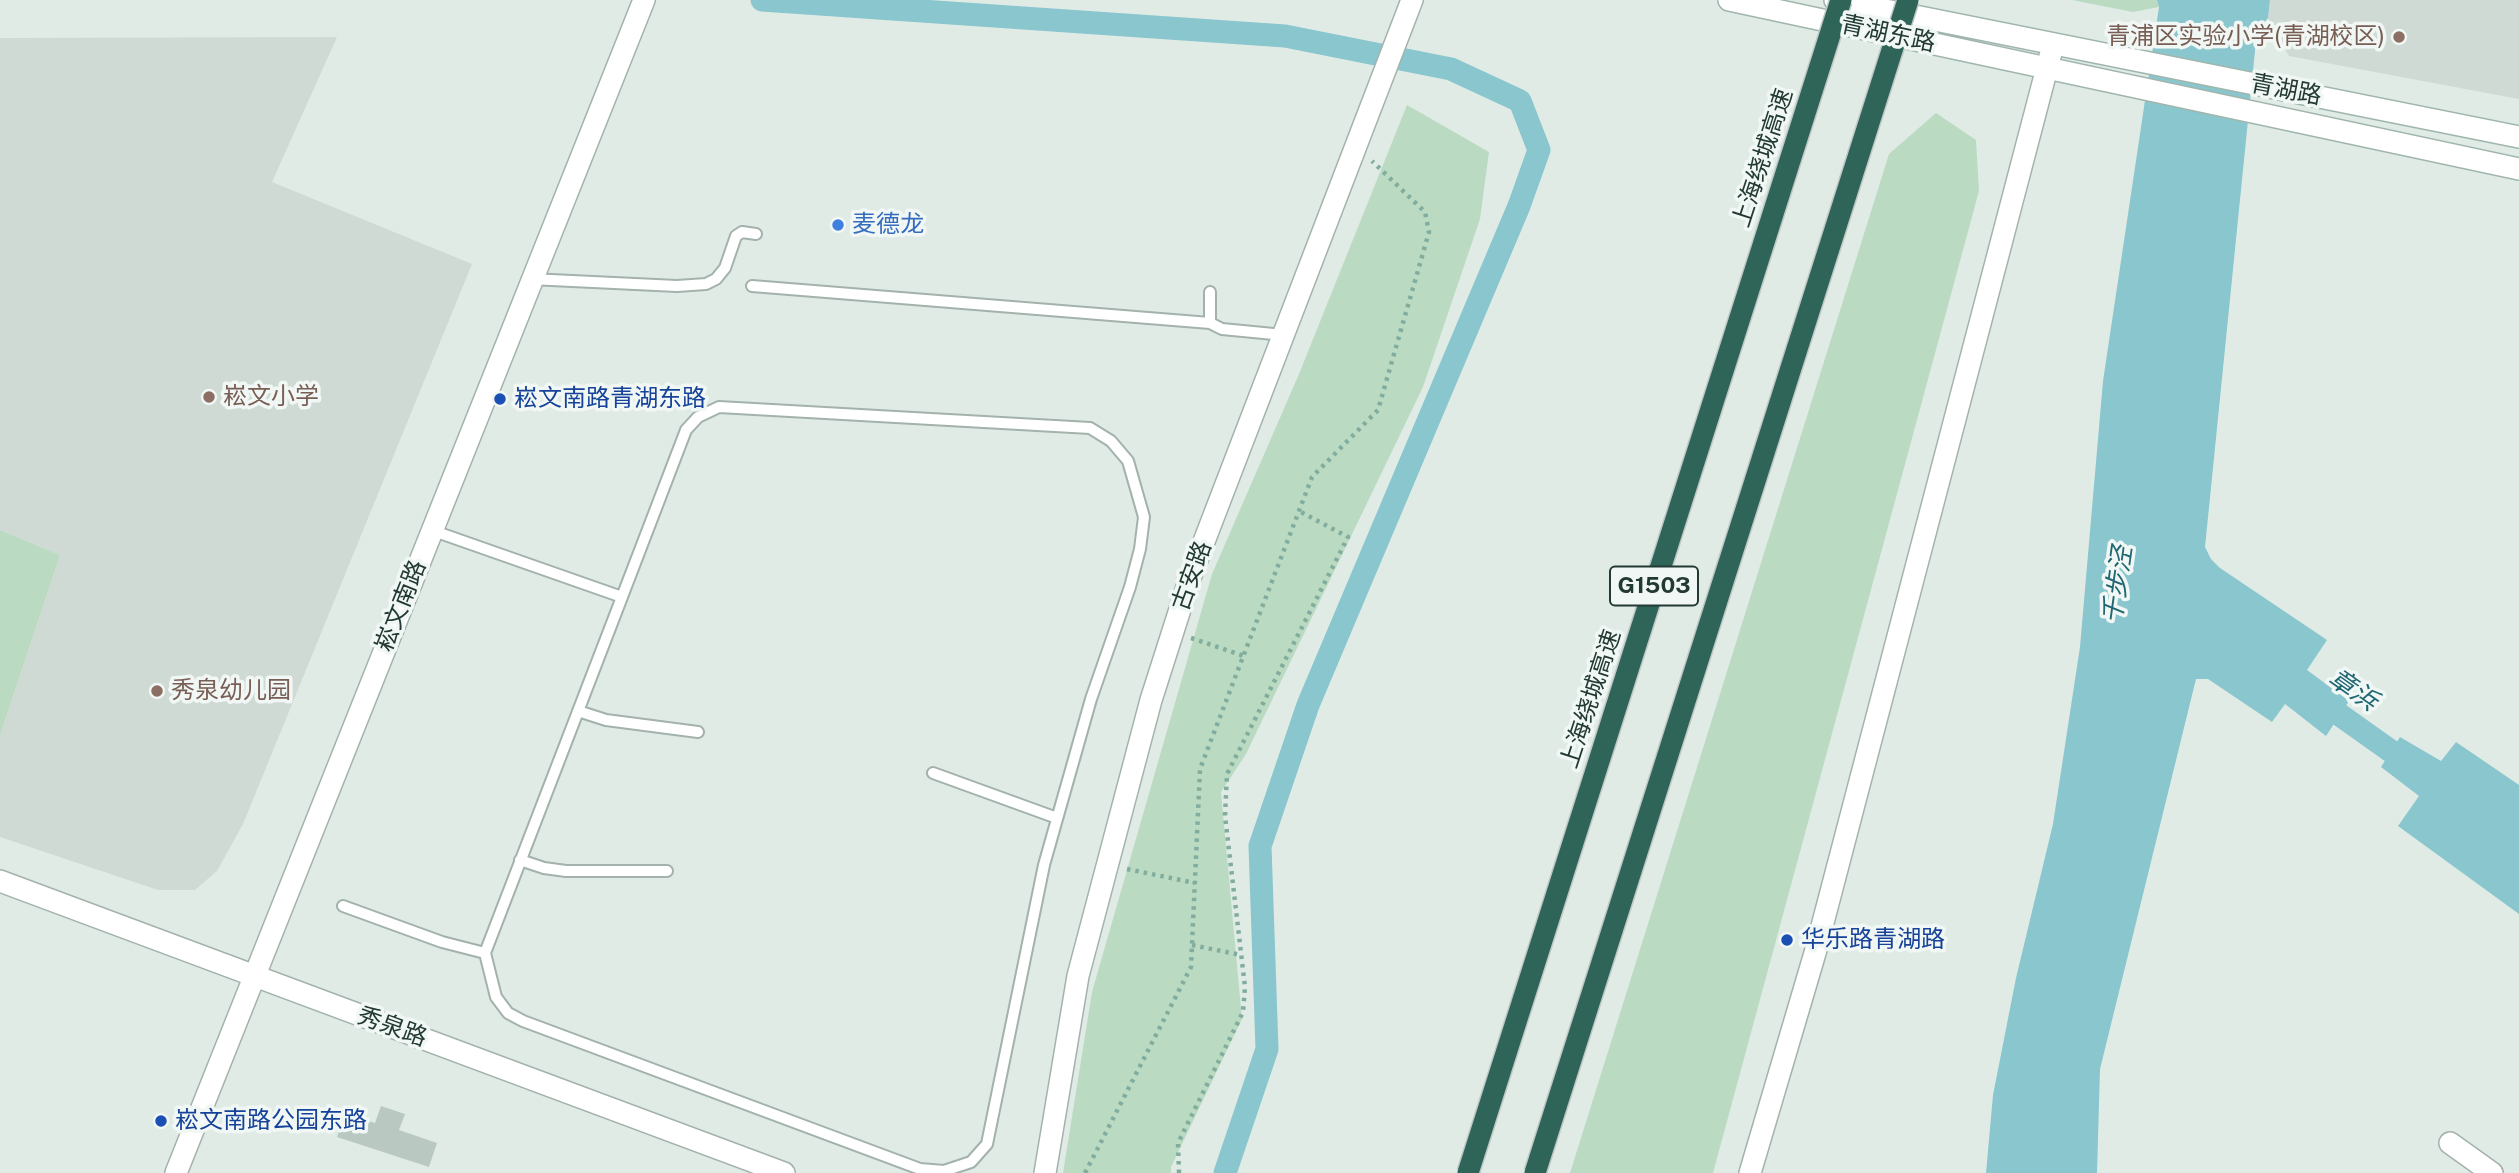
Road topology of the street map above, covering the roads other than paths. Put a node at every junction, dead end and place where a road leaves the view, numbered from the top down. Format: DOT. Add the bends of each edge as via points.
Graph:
graph roads {
  1 [pos="644,0"];
  2 [pos="1730,0"];
  3 [pos="1835,0"];
  4 [pos="1841,0"];
  5 [pos="1908,0"];
  6 [pos="1410,6"];
  7 [pos="2053,44"];
  8 [pos="2046,67"];
  9 [pos="2122,83"];
  10 [pos="2519,137"];
  11 [pos="2519,169"];
  12 [pos="756,234"];
  13 [pos="530,279"];
  14 [pos="752,286"];
  15 [pos="1210,292"];
  16 [pos="1210,323"];
  17 [pos="1284,335"];
  18 [pos="431,530"];
  19 [pos="622,597"];
  20 [pos="578,710"];
  21 [pos="698,732"];
  22 [pos="933,773"];
  23 [pos="1057,818"];
  24 [pos="520,860"];
  25 [pos="667,871"];
  26 [pos="0,881"];
  27 [pos="343,906"];
  28 [pos="485,953"];
  29 [pos="256,976"];
  30 [pos="2450,1143"];
  31 [pos="755,1168"];
  32 [pos="176,1173"];
  33 [pos="784,1173"];
  34 [pos="1045,1173"];
  35 [pos="1468,1173"];
  36 [pos="1535,1173"];
  37 [pos="1750,1173"];
  38 [pos="2492,1173"];
  1 -- 13 [label="street, 崧文南路"];
  2 -- 8 [label="street, 青湖东路"];
  3 -- 7 [label="street, 青湖东路"];
  4 -- 35 [label="highway, 上海绕城高速 / G1503, bridge"];
  5 -- 36 [label="highway, G1503, bridge"];
  6 -- 17 [label="street, 古安路"];
  7 -- 8 [label="street"];
  7 -- 10 [label="street, 青湖路"];
  8 -- 9 [label="street, 青湖东路"];
  8 -- 37 [label="street" via="1815,953"];
  9 -- 11 [label="street, 青湖路"];
  12 -- 13 [label="lane" via="736,236 725,268 706,284"];
  13 -- 18 [label="street, 崧文南路"];
  14 -- 16 [label="lane"];
  15 -- 16 [label="lane"];
  16 -- 17 [label="lane" via="1222,329"];
  17 -- 34 [label="street, 古安路" via="1172,632 1078,976"];
  18 -- 19 [label="lane"];
  18 -- 29 [label="street, 崧文南路"];
  19 -- 20 [label="lane"];
  19 -- 23 [label="lane" via="686,430 698,417 719,407 1090,428 1111,441 1128,461 1144,516 1130,587 1095,686"];
  20 -- 21 [label="lane" via="607,720"];
  20 -- 24 [label="lane"];
  22 -- 23 [label="lane"];
  23 -- 28 [label="lane" via="986,1144 971,1162 944,1171 920,1169 523,1021 496,997"];
  24 -- 25 [label="lane" via="566,871"];
  24 -- 28 [label="lane"];
  26 -- 29 [label="street, 秀泉路"];
  27 -- 28 [label="lane"];
  29 -- 31 [label="street, 秀泉路"];
  29 -- 32 [label="street, 崧文南路"];
  30 -- 38 [label="street"];
  31 -- 33 [label="street, 秀泉路"];
}
